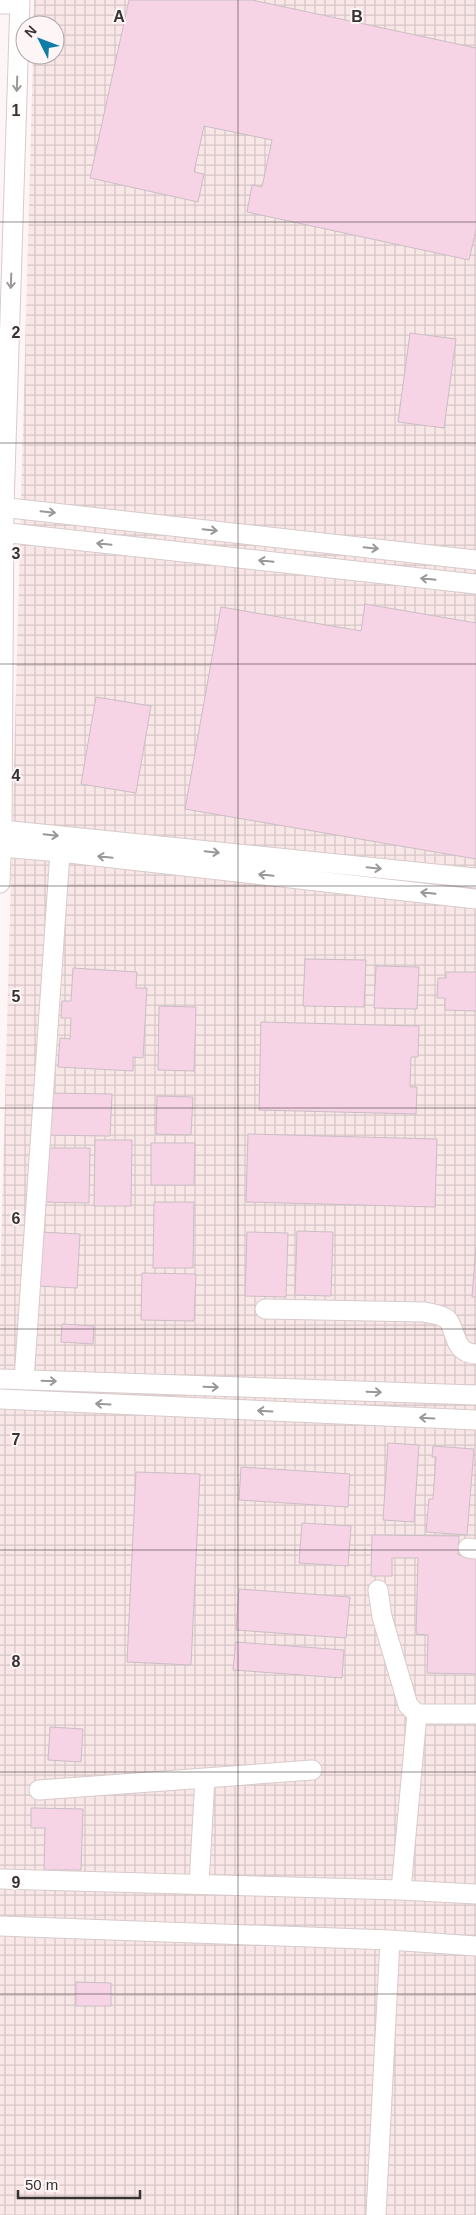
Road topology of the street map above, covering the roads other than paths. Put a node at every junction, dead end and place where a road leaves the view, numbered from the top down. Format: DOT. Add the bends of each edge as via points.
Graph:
graph roads {
  1 [pos="20,2"];
  2 [pos="0,4"];
  3 [pos="7,171"];
  4 [pos="6,242"];
  5 [pos="2,507"];
  6 [pos="2,532"];
  7 [pos="476,560"];
  8 [pos="476,584"];
  9 [pos="2,838"];
  10 [pos="60,852"];
  11 [pos="476,878"];
  12 [pos="0,883"];
  13 [pos="476,899"];
  14 [pos="265,1309"];
  15 [pos="476,1354"];
  16 [pos="0,1379"];
  17 [pos="24,1380"];
  18 [pos="476,1395"];
  19 [pos="0,1399"];
  20 [pos="476,1420"];
  21 [pos="378,1590"];
  22 [pos="417,1714"];
  23 [pos="476,1714"];
  24 [pos="312,1770"];
  25 [pos="205,1778"];
  26 [pos="39,1790"];
  27 [pos="0,1879"];
  28 [pos="199,1884"];
  29 [pos="401,1890"];
  30 [pos="476,1894"];
  31 [pos="0,1926"];
  32 [pos="390,1940"];
  33 [pos="476,1946"];
  34 [pos="376,2215"];
  1 -- 2 [label="street"];
  1 -- 3 [label="street, one-way"];
  3 -- 4 [label="street"];
  4 -- 5 [label="street, one-way"];
  5 -- 6 [label="street"];
  5 -- 7 [label="street, one-way"];
  8 -- 6 [label="street, one-way"];
  6 -- 9 [label="street"];
  9 -- 10 [label="street"];
  9 -- 11 [label="street, one-way"];
  9 -- 12 [label="street"];
  13 -- 10 [label="street, one-way"];
  10 -- 17 [label="street"];
  14 -- 15 [label="street" via="440,1315 448,1320 461,1347 470,1354"];
  16 -- 17 [label="street"];
  17 -- 18 [label="street, one-way"];
  20 -- 19 [label="street, one-way"];
  21 -- 22 [label="street" via="382,1617 408,1705"];
  22 -- 23 [label="street"];
  22 -- 29 [label="street"];
  24 -- 25 [label="street"];
  25 -- 26 [label="street"];
  25 -- 28 [label="street"];
  27 -- 28 [label="street"];
  28 -- 29 [label="street"];
  29 -- 30 [label="street"];
  31 -- 32 [label="street"];
  32 -- 33 [label="street"];
  32 -- 34 [label="street"];
}
